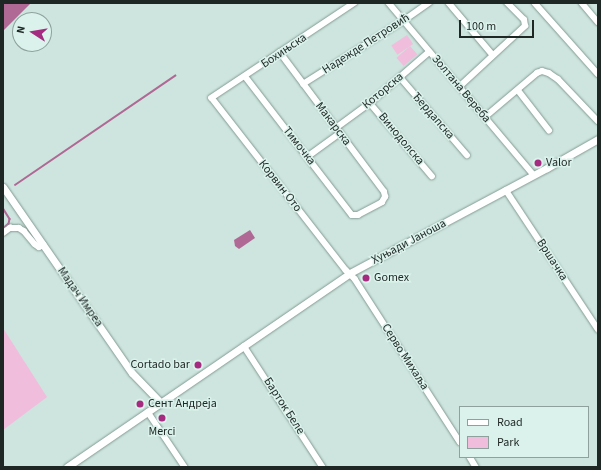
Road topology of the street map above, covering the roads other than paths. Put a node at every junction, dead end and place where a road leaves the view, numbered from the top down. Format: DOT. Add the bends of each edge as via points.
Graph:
graph roads {
  1 [pos="355,3"];
  2 [pos="388,3"];
  3 [pos="429,3"];
  4 [pos="449,3"];
  5 [pos="507,3"];
  6 [pos="535,3"];
  7 [pos="582,3"];
  8 [pos="403,21"];
  9 [pos="598,22"];
  10 [pos="429,52"];
  11 [pos="280,53"];
  12 [pos="493,54"];
  13 [pos="598,74"];
  14 [pos="245,76"];
  15 [pos="400,77"];
  16 [pos="303,84"];
  17 [pos="459,87"];
  18 [pos="518,90"];
  19 [pos="212,98"];
  20 [pos="370,103"];
  21 [pos="485,117"];
  22 [pos="598,121"];
  23 [pos="338,130"];
  24 [pos="549,130"];
  25 [pos="598,139"];
  26 [pos="466,155"];
  27 [pos="307,157"];
  28 [pos="534,175"];
  29 [pos="432,176"];
  30 [pos="3,188"];
  31 [pos="506,190"];
  32 [pos="352,215"];
  33 [pos="3,233"];
  34 [pos="44,245"];
  35 [pos="350,273"];
  36 [pos="598,330"];
  37 [pos="244,346"];
  38 [pos="161,403"];
  39 [pos="148,412"];
  40 [pos="459,440"];
  41 [pos="471,458"];
  42 [pos="67,467"];
  43 [pos="185,467"];
  44 [pos="323,467"];
  45 [pos="476,467"];
  1 -- 11 [label="street, Бохињска"];
  2 -- 8 [label="street, Золтана Вереба"];
  3 -- 8 [label="street, Надежде Петровић"];
  4 -- 12 [label="street"];
  5 -- 12 [label="street" via="526,24"];
  6 -- 13 [label="street"];
  7 -- 9 [label="street"];
  8 -- 10 [label="street, Золтана Вереба"];
  8 -- 16 [label="street, Надежде Петровић"];
  10 -- 15 [label="street, Которска"];
  10 -- 17 [label="street, Золтана Вереба"];
  11 -- 14 [label="street, Бохињска"];
  11 -- 16 [label="street, Макарска"];
  12 -- 17 [label="street"];
  14 -- 19 [label="street, Бохињска"];
  14 -- 27 [label="street, Тимочка"];
  15 -- 20 [label="street, Которска"];
  15 -- 26 [label="street, Ђердапска"];
  16 -- 23 [label="street, Макарска"];
  17 -- 21 [label="street, Золтана Вереба"];
  18 -- 21 [label="street"];
  18 -- 22 [label="street" via="537,73 548,72"];
  18 -- 24 [label="street"];
  19 -- 35 [label="street, Корвин Ото"];
  20 -- 23 [label="street, Которска"];
  20 -- 29 [label="street, Винодолска"];
  21 -- 28 [label="street, Золтана Вереба"];
  23 -- 27 [label="street, Которска"];
  23 -- 32 [label="street, Макарска" via="385,194 382,202 358,215"];
  25 -- 28 [label="street, Хуњади Јаноша"];
  27 -- 32 [label="street, Тимочка"];
  28 -- 31 [label="street, Хуњади Јаноша"];
  30 -- 34 [label="street, Мадач Имреа"];
  31 -- 35 [label="street, Хуњади Јаноша"];
  31 -- 36 [label="street, Вршачка"];
  33 -- 34 [label="street" via="10,228 20,228 39,247"];
  34 -- 38 [label="street, Мадач Имреа" via="132,373"];
  35 -- 37 [label="street, Хуњади Јаноша"];
  35 -- 40 [label="street, Серво Михаља"];
  37 -- 38 [label="street, Хуњади Јаноша"];
  37 -- 44 [label="street, Барток Беле"];
  38 -- 39 [label="street, Хуњади Јаноша"];
  39 -- 42 [label="street, Хуњади Јаноша"];
  39 -- 43 [label="street"];
  41 -- 45 [label="street"];
}
